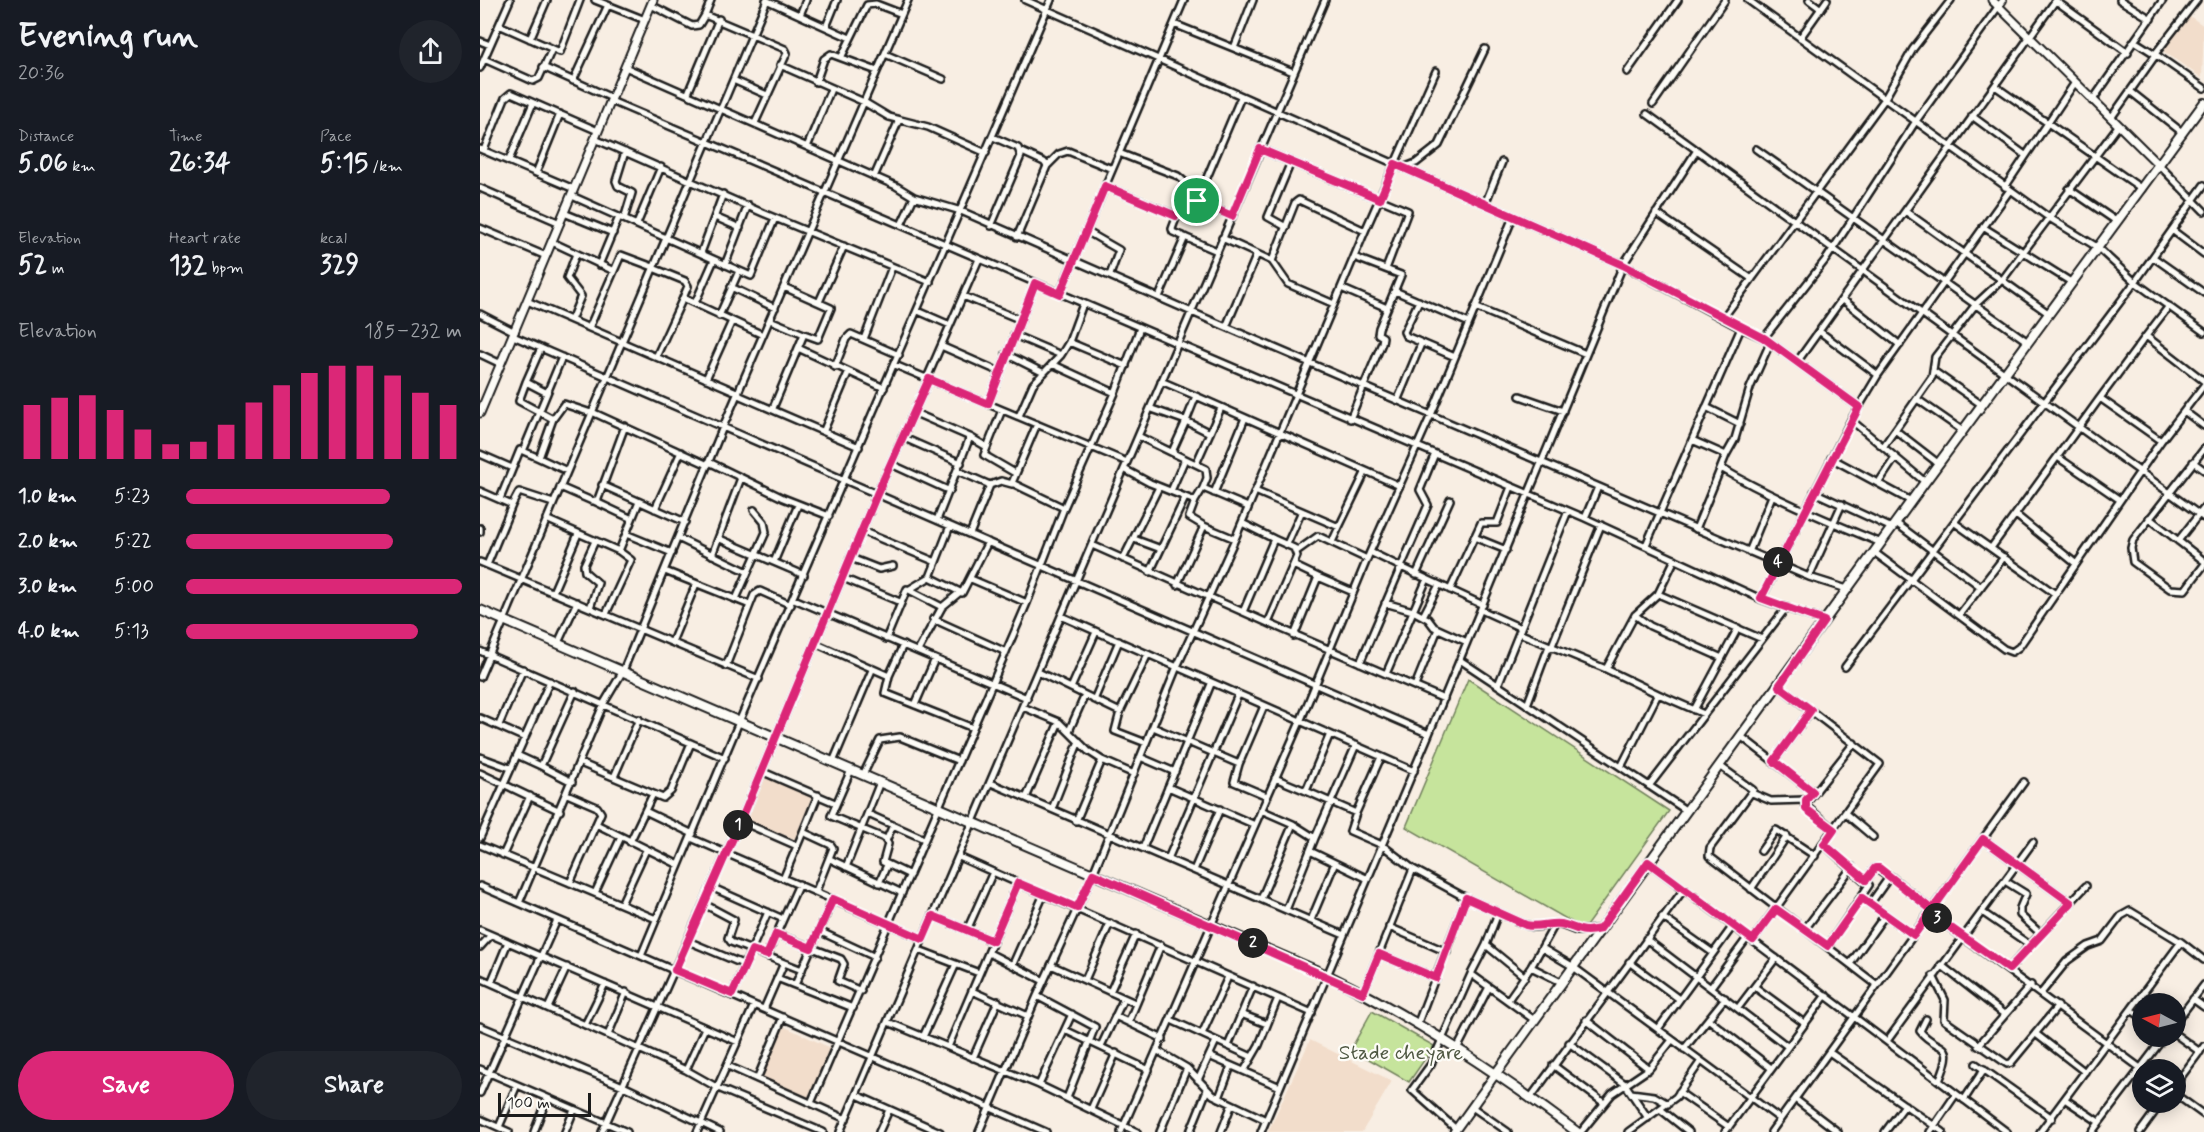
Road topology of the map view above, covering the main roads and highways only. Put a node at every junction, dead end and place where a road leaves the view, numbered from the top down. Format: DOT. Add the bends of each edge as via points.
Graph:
graph roads {
  1 [pos="2204,103"];
  2 [pos="480,610"];
  3 [pos="1497,1072"];
  4 [pos="1579,1132"];
  1 -- 3 [label="main road"];
  2 -- 3 [label="main road" via="1327,975"];
  3 -- 4 [label="main road"];
}
